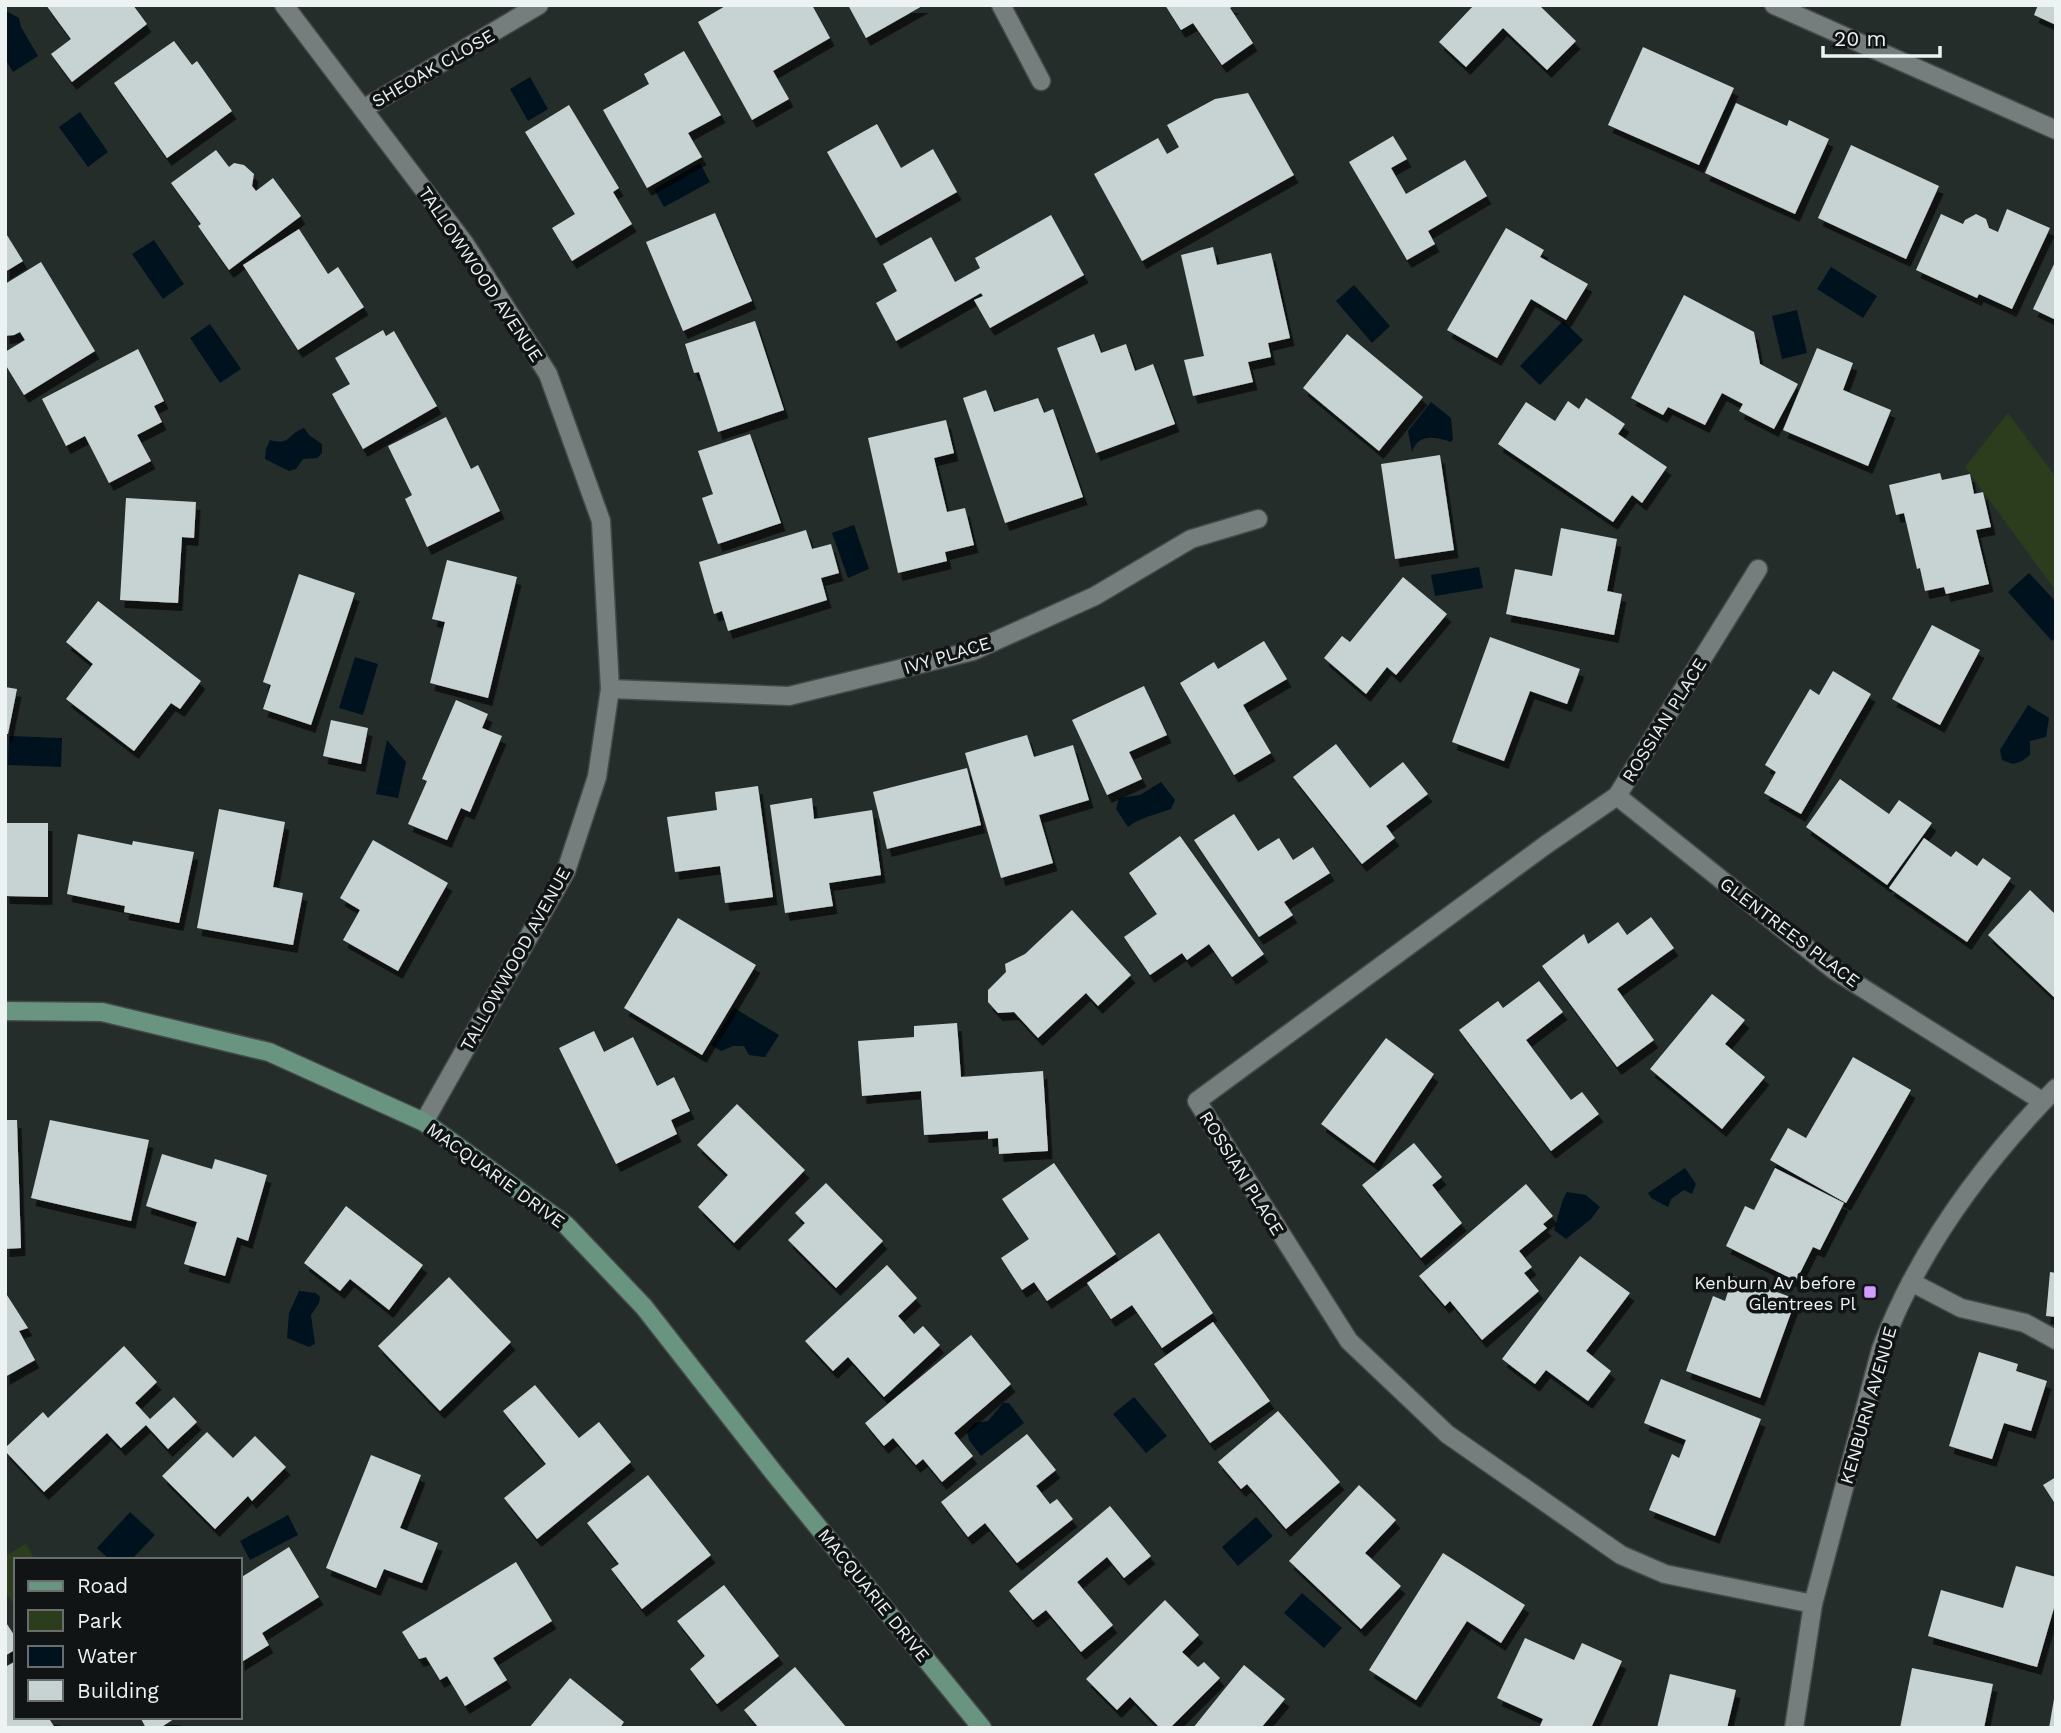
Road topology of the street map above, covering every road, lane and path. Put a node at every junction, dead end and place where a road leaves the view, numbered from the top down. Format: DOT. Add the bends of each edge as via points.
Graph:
graph roads {
  1 [pos="284,5"];
  2 [pos="539,5"];
  3 [pos="1001,5"];
  4 [pos="1774,5"];
  5 [pos="1041,81"];
  6 [pos="363,109"];
  7 [pos="2056,130"];
  8 [pos="1258,519"];
  9 [pos="1758,569"];
  10 [pos="610,689"];
  11 [pos="1617,796"];
  12 [pos="5,1011"];
  13 [pos="2056,1087"];
  14 [pos="2042,1101"];
  15 [pos="424,1122"];
  16 [pos="1911,1282"];
  17 [pos="2056,1340"];
  18 [pos="1813,1604"];
  19 [pos="982,1728"];
  20 [pos="1794,1728"];
  1 -- 6 [label="street, TALLOWWOOD AVENUE"];
  2 -- 6 [label="street, SHEOAK CLOSE"];
  3 -- 5 [label="street"];
  4 -- 7 [label="street"];
  6 -- 10 [label="street, TALLOWWOOD AVENUE" via="465,244 548,373 601,522"];
  8 -- 10 [label="street, IVY PLACE" via="1191,539 1095,596 973,651 789,696"];
  9 -- 11 [label="street, ROSSIAN PLACE"];
  10 -- 15 [label="street, TALLOWWOOD AVENUE" via="597,777 566,872"];
  11 -- 14 [label="street, GLENTREES PLACE" via="1834,970"];
  11 -- 18 [label="street, ROSSIAN PLACE" via="1197,1101 1349,1341 1447,1434 1621,1555 1665,1574"];
  12 -- 15 [label="main road, MACQUARIE DRIVE" via="102,1012 269,1052"];
  13 -- 14 [label="street, KENBURN AVENUE"];
  14 -- 16 [label="street, KENBURN AVENUE" via="1977,1178"];
  15 -- 19 [label="main road, MACQUARIE DRIVE" via="566,1225 644,1307"];
  16 -- 17 [label="street" via="1961,1308 2025,1323"];
  16 -- 18 [label="street, KENBURN AVENUE" via="1881,1349"];
  18 -- 20 [label="street, KENBURN AVENUE"];
}
